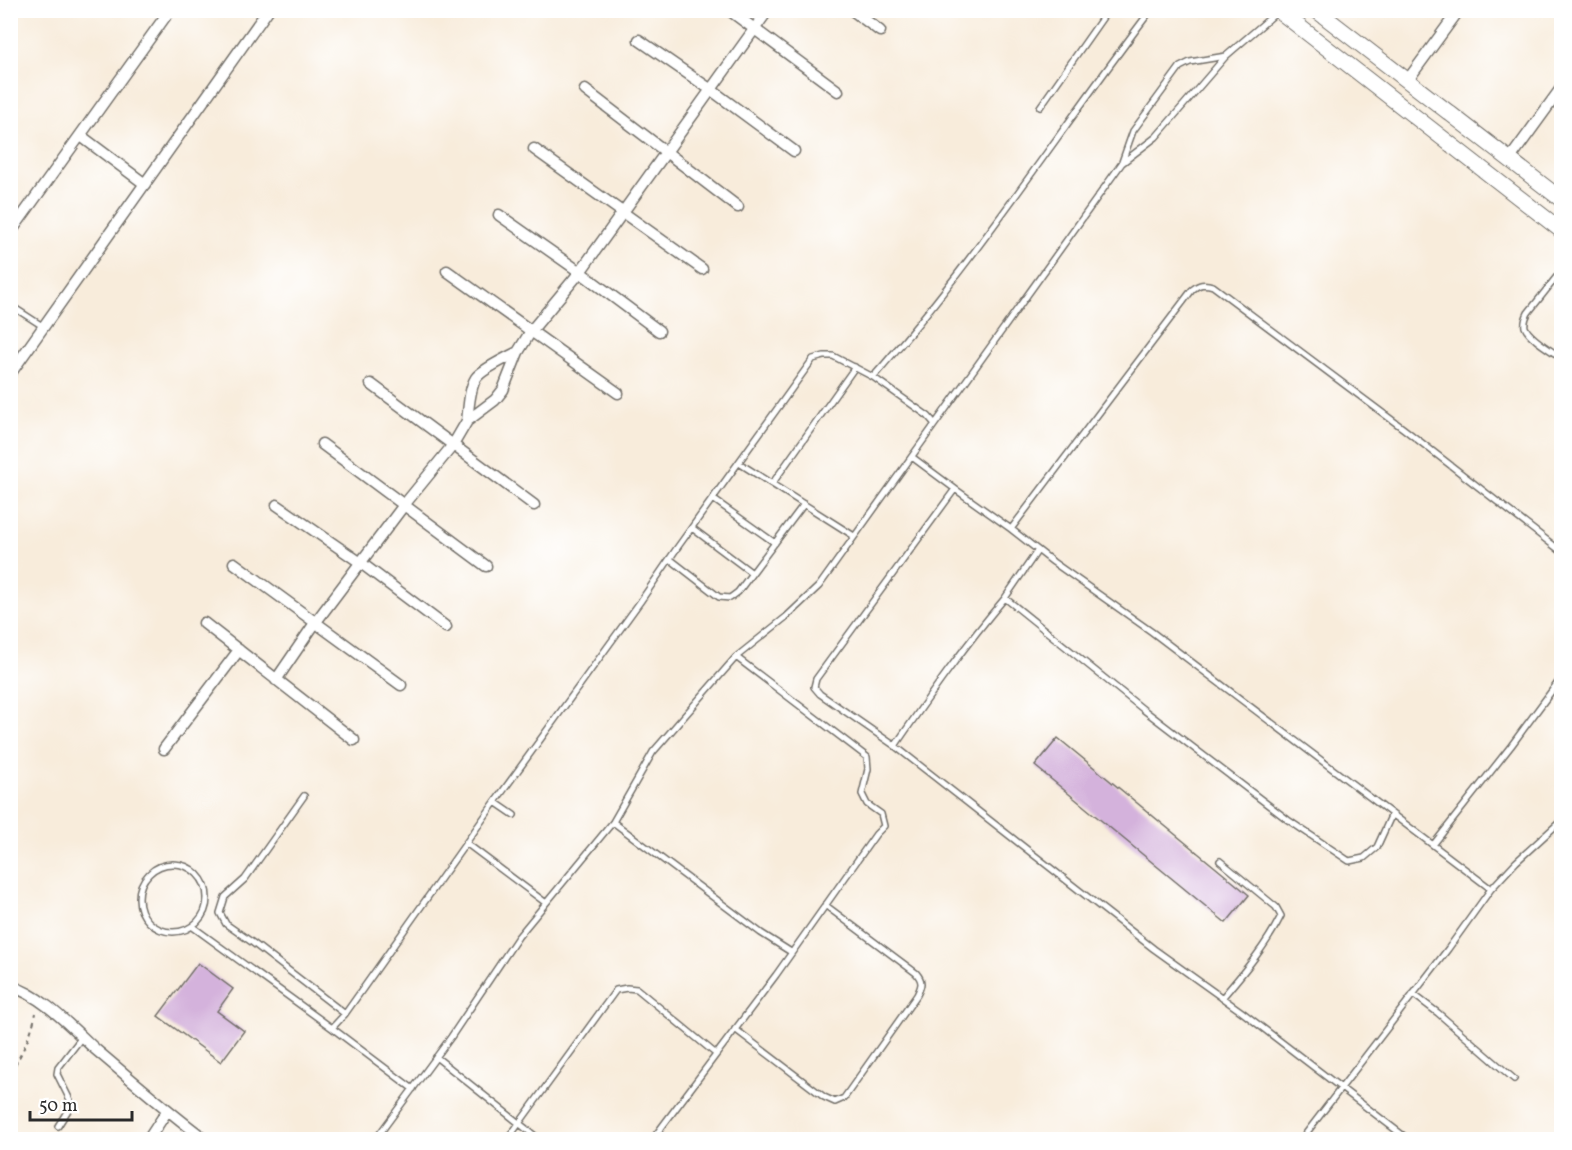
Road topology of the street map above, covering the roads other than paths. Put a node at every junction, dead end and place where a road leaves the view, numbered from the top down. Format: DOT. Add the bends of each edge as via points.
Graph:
graph roads {
  1 [pos="170,10"];
  2 [pos="268,10"];
  3 [pos="729,10"];
  4 [pos="768,10"];
  5 [pos="852,10"];
  6 [pos="1108,10"];
  7 [pos="1151,10"];
  8 [pos="1317,10"];
  9 [pos="1459,10"];
  10 [pos="1278,11"];
  11 [pos="1296,16"];
  12 [pos="755,29"];
  13 [pos="880,31"];
  14 [pos="639,40"];
  15 [pos="1226,56"];
  16 [pos="1407,81"];
  17 [pos="1562,87"];
  18 [pos="711,89"];
  19 [pos="585,90"];
  20 [pos="838,91"];
  21 [pos="1040,107"];
  22 [pos="81,136"];
  23 [pos="534,148"];
  24 [pos="665,152"];
  25 [pos="794,152"];
  26 [pos="1509,160"];
  27 [pos="1122,163"];
  28 [pos="145,184"];
  29 [pos="1562,200"];
  30 [pos="738,207"];
  31 [pos="622,212"];
  32 [pos="499,215"];
  33 [pos="1562,231"];
  34 [pos="10,233"];
  35 [pos="702,269"];
  36 [pos="1562,270"];
  37 [pos="447,271"];
  38 [pos="580,272"];
  39 [pos="10,304"];
  40 [pos="44,327"];
  41 [pos="659,331"];
  42 [pos="531,332"];
  43 [pos="518,352"];
  44 [pos="1562,358"];
  45 [pos="855,367"];
  46 [pos="10,374"];
  47 [pos="873,377"];
  48 [pos="371,384"];
  49 [pos="618,393"];
  50 [pos="467,420"];
  51 [pos="935,424"];
  52 [pos="322,444"];
  53 [pos="453,445"];
  54 [pos="912,457"];
  55 [pos="739,463"];
  56 [pos="772,484"];
  57 [pos="955,489"];
  58 [pos="712,499"];
  59 [pos="804,504"];
  60 [pos="277,505"];
  61 [pos="404,505"];
  62 [pos="534,506"];
  63 [pos="692,528"];
  64 [pos="1011,529"];
  65 [pos="854,536"];
  66 [pos="775,543"];
  67 [pos="1038,550"];
  68 [pos="1562,552"];
  69 [pos="669,559"];
  70 [pos="234,563"];
  71 [pos="361,563"];
  72 [pos="486,566"];
  73 [pos="752,573"];
  74 [pos="1005,598"];
  75 [pos="204,623"];
  76 [pos="315,623"];
  77 [pos="446,627"];
  78 [pos="239,650"];
  79 [pos="736,657"];
  80 [pos="1562,677"];
  81 [pos="276,680"];
  82 [pos="401,685"];
  83 [pos="354,740"];
  84 [pos="895,746"];
  85 [pos="164,748"];
  86 [pos="304,796"];
  87 [pos="495,802"];
  88 [pos="1392,814"];
  89 [pos="514,815"];
  90 [pos="1562,820"];
  91 [pos="613,822"];
  92 [pos="466,843"];
  93 [pos="1433,845"];
  94 [pos="1220,861"];
  95 [pos="1491,890"];
  96 [pos="546,903"];
  97 [pos="825,905"];
  98 [pos="193,927"];
  99 [pos="792,952"];
  100 [pos="10,986"];
  101 [pos="1413,994"];
  102 [pos="1222,998"];
  103 [pos="345,1014"];
  104 [pos="332,1028"];
  105 [pos="735,1029"];
  106 [pos="82,1037"];
  107 [pos="716,1054"];
  108 [pos="436,1057"];
  109 [pos="1514,1079"];
  110 [pos="1341,1087"];
  111 [pos="413,1089"];
  112 [pos="167,1111"];
  113 [pos="519,1124"];
  114 [pos="58,1126"];
  115 [pos="148,1140"];
  116 [pos="206,1140"];
  117 [pos="375,1140"];
  118 [pos="507,1140"];
  119 [pos="540,1140"];
  120 [pos="652,1140"];
  121 [pos="1301,1140"];
  122 [pos="1409,1140"];
  1 -- 22 [label="street"];
  2 -- 28 [label="street"];
  3 -- 12 [label="street"];
  4 -- 12 [label="street"];
  5 -- 13 [label="street"];
  6 -- 21 [label="lane"];
  7 -- 47 [label="lane" via="981,243"];
  8 -- 16 [label="main road"];
  9 -- 16 [label="street"];
  10 -- 11 [label="main road"];
  10 -- 15 [label="lane"];
  11 -- 33 [label="main road"];
  12 -- 18 [label="street"];
  12 -- 20 [label="street"];
  14 -- 18 [label="street"];
  15 -- 27 [label="lane" via="1156,137"];
  15 -- 27 [label="lane" via="1180,67 1133,131"];
  16 -- 26 [label="main road"];
  17 -- 26 [label="street"];
  18 -- 24 [label="street"];
  18 -- 25 [label="street"];
  19 -- 24 [label="street"];
  22 -- 28 [label="street"];
  22 -- 34 [label="street"];
  23 -- 31 [label="street"];
  24 -- 30 [label="street"];
  24 -- 31 [label="street"];
  26 -- 29 [label="main road"];
  27 -- 51 [label="lane"];
  28 -- 40 [label="street"];
  31 -- 35 [label="street"];
  31 -- 38 [label="street"];
  32 -- 38 [label="street"];
  36 -- 44 [label="lane" via="1525,319 1530,335"];
  37 -- 42 [label="street"];
  38 -- 41 [label="street"];
  38 -- 42 [label="street"];
  39 -- 40 [label="lane"];
  40 -- 46 [label="street"];
  42 -- 43 [label="street"];
  42 -- 49 [label="street"];
  43 -- 50 [label="street" via="503,390"];
  43 -- 50 [label="street" via="477,377"];
  45 -- 47 [label="lane"];
  45 -- 55 [label="lane" via="833,356 813,359"];
  45 -- 56 [label="lane"];
  47 -- 51 [label="lane"];
  48 -- 53 [label="street"];
  50 -- 53 [label="street"];
  51 -- 54 [label="lane"];
  52 -- 61 [label="street"];
  53 -- 61 [label="street"];
  53 -- 62 [label="street"];
  54 -- 57 [label="lane"];
  54 -- 65 [label="lane"];
  55 -- 56 [label="lane"];
  55 -- 58 [label="lane"];
  56 -- 59 [label="lane"];
  57 -- 64 [label="lane"];
  57 -- 84 [label="lane" via="816,679 814,687"];
  58 -- 63 [label="lane"];
  58 -- 66 [label="lane"];
  59 -- 65 [label="lane"];
  59 -- 66 [label="lane"];
  60 -- 71 [label="street"];
  61 -- 71 [label="street"];
  61 -- 72 [label="street"];
  63 -- 69 [label="lane"];
  63 -- 73 [label="lane"];
  64 -- 67 [label="lane"];
  64 -- 68 [label="lane" via="1192,290 1206,283"];
  65 -- 79 [label="lane" via="819,586"];
  66 -- 73 [label="lane"];
  67 -- 74 [label="lane"];
  67 -- 88 [label="lane"];
  69 -- 73 [label="lane" via="719,597 730,598"];
  69 -- 87 [label="lane"];
  70 -- 76 [label="street"];
  71 -- 76 [label="street"];
  71 -- 77 [label="street"];
  74 -- 84 [label="lane"];
  74 -- 88 [label="lane" via="1162,724 1349,861 1364,858 1377,847"];
  75 -- 78 [label="street"];
  76 -- 81 [label="street"];
  76 -- 82 [label="street"];
  78 -- 81 [label="street"];
  78 -- 85 [label="street"];
  79 -- 91 [label="lane" via="653,752"];
  79 -- 97 [label="lane" via="867,757 862,794 867,804 881,814 884,826"];
  80 -- 93 [label="lane"];
  81 -- 83 [label="street"];
  84 -- 102 [label="lane"];
  86 -- 103 [label="lane" via="245,879 225,897 220,914 226,924"];
  87 -- 89 [label="lane"];
  87 -- 92 [label="lane"];
  88 -- 93 [label="lane"];
  90 -- 95 [label="lane"];
  91 -- 96 [label="lane"];
  91 -- 99 [label="lane"];
  92 -- 96 [label="lane"];
  92 -- 103 [label="lane"];
  93 -- 95 [label="lane"];
  94 -- 102 [label="lane" via="1281,916 1246,970"];
  95 -- 101 [label="lane"];
  96 -- 108 [label="lane" via="518,937"];
  97 -- 99 [label="lane"];
  97 -- 105 [label="lane" via="916,973 922,986 844,1098 835,1102 824,1097"];
  98 -- 98 [label="lane" via="171,933 160,930 143,915 139,893 149,873 159,867 181,864 200,876 206,886 207,909"];
  98 -- 104 [label="lane"];
  99 -- 105 [label="lane"];
  100 -- 106 [label="street" via="23,990"];
  101 -- 109 [label="lane"];
  101 -- 110 [label="lane"];
  102 -- 110 [label="lane"];
  103 -- 104 [label="lane"];
  104 -- 111 [label="lane"];
  105 -- 107 [label="lane"];
  106 -- 112 [label="street"];
  106 -- 114 [label="lane" via="58,1068 70,1107"];
  107 -- 113 [label="lane" via="637,989 616,990"];
  107 -- 120 [label="lane"];
  108 -- 111 [label="lane"];
  108 -- 113 [label="lane"];
  110 -- 121 [label="lane"];
  110 -- 122 [label="lane"];
  111 -- 117 [label="lane"];
  112 -- 115 [label="street"];
  112 -- 116 [label="street"];
  113 -- 118 [label="lane"];
  113 -- 119 [label="lane"];
}
